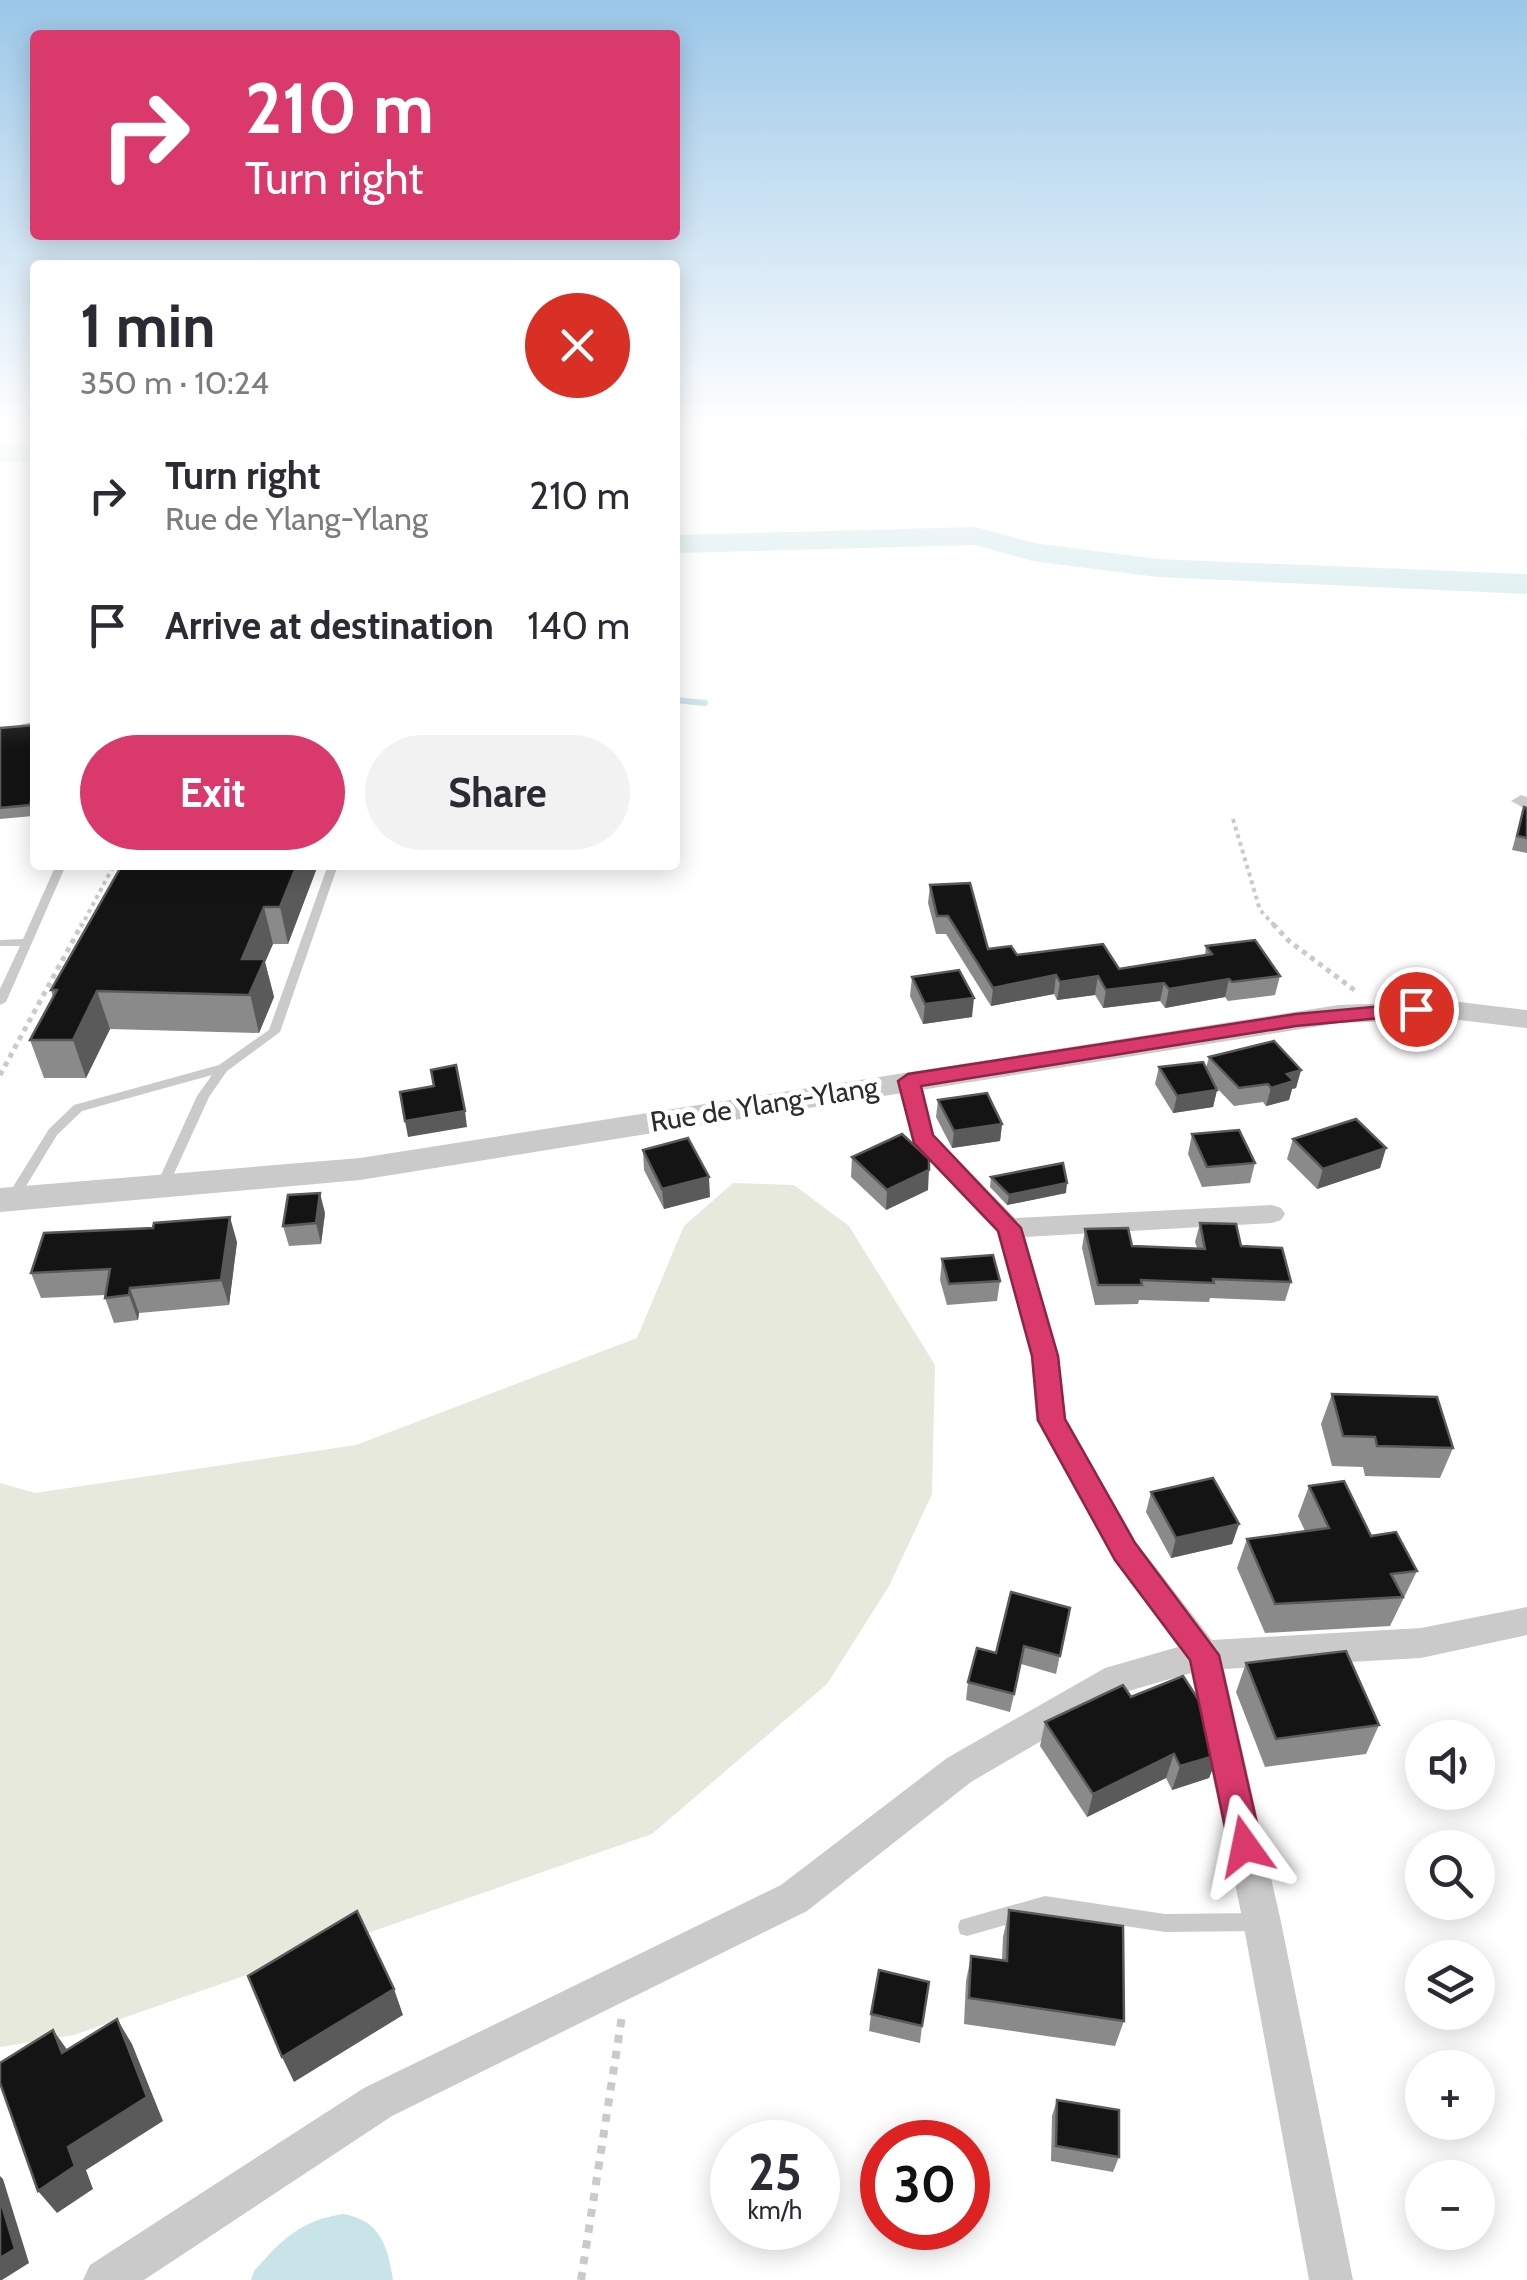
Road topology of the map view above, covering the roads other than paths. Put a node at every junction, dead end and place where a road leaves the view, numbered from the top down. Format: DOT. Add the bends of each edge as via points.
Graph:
graph roads {
  1 [pos="30,725"];
  2 [pos="0,733"];
  3 [pos="59,870"];
  4 [pos="331,870"];
  5 [pos="28,942"];
  6 [pos="0,943"];
  7 [pos="6,979"];
  8 [pos="0,1002"];
  9 [pos="1527,1020"];
  10 [pos="222,1068"];
  11 [pos="908,1081"];
  12 [pos="161,1188"];
  13 [pos="6,1200"];
  14 [pos="1272,1214"];
  15 [pos="1009,1228"];
  16 [pos="1527,1622"];
  17 [pos="1204,1655"];
  18 [pos="1262,1922"];
  19 [pos="966,1926"];
  20 [pos="105,2280"];
  21 [pos="1331,2280"];
  1 -- 2 [label="lane"];
  3 -- 5 [label="lane"];
  4 -- 10 [label="lane" via="274,1032"];
  5 -- 6 [label="lane"];
  5 -- 7 [label="lane"];
  7 -- 8 [label="lane"];
  9 -- 11 [label="street, Rue de Ylang-Ylang" via="1382,1010"];
  10 -- 12 [label="lane"];
  10 -- 13 [label="lane" via="78,1108"];
  11 -- 12 [label="street, Rue de Ylang-Ylang" via="360,1169"];
  11 -- 15 [label="street" via="922,1138"];
  12 -- 13 [label="street, Rue de Ylang-Ylang"];
  14 -- 15 [label="street"];
  15 -- 17 [label="street" via="1045,1356 1051,1420 1125,1551"];
  16 -- 17 [label="street" via="1421,1642"];
  17 -- 18 [label="street"];
  17 -- 20 [label="street" via="1117,1679 959,1770 794,1898 378,2102"];
  18 -- 19 [label="lane" via="1165,1923 1045,1905"];
  18 -- 21 [label="street"];
}
